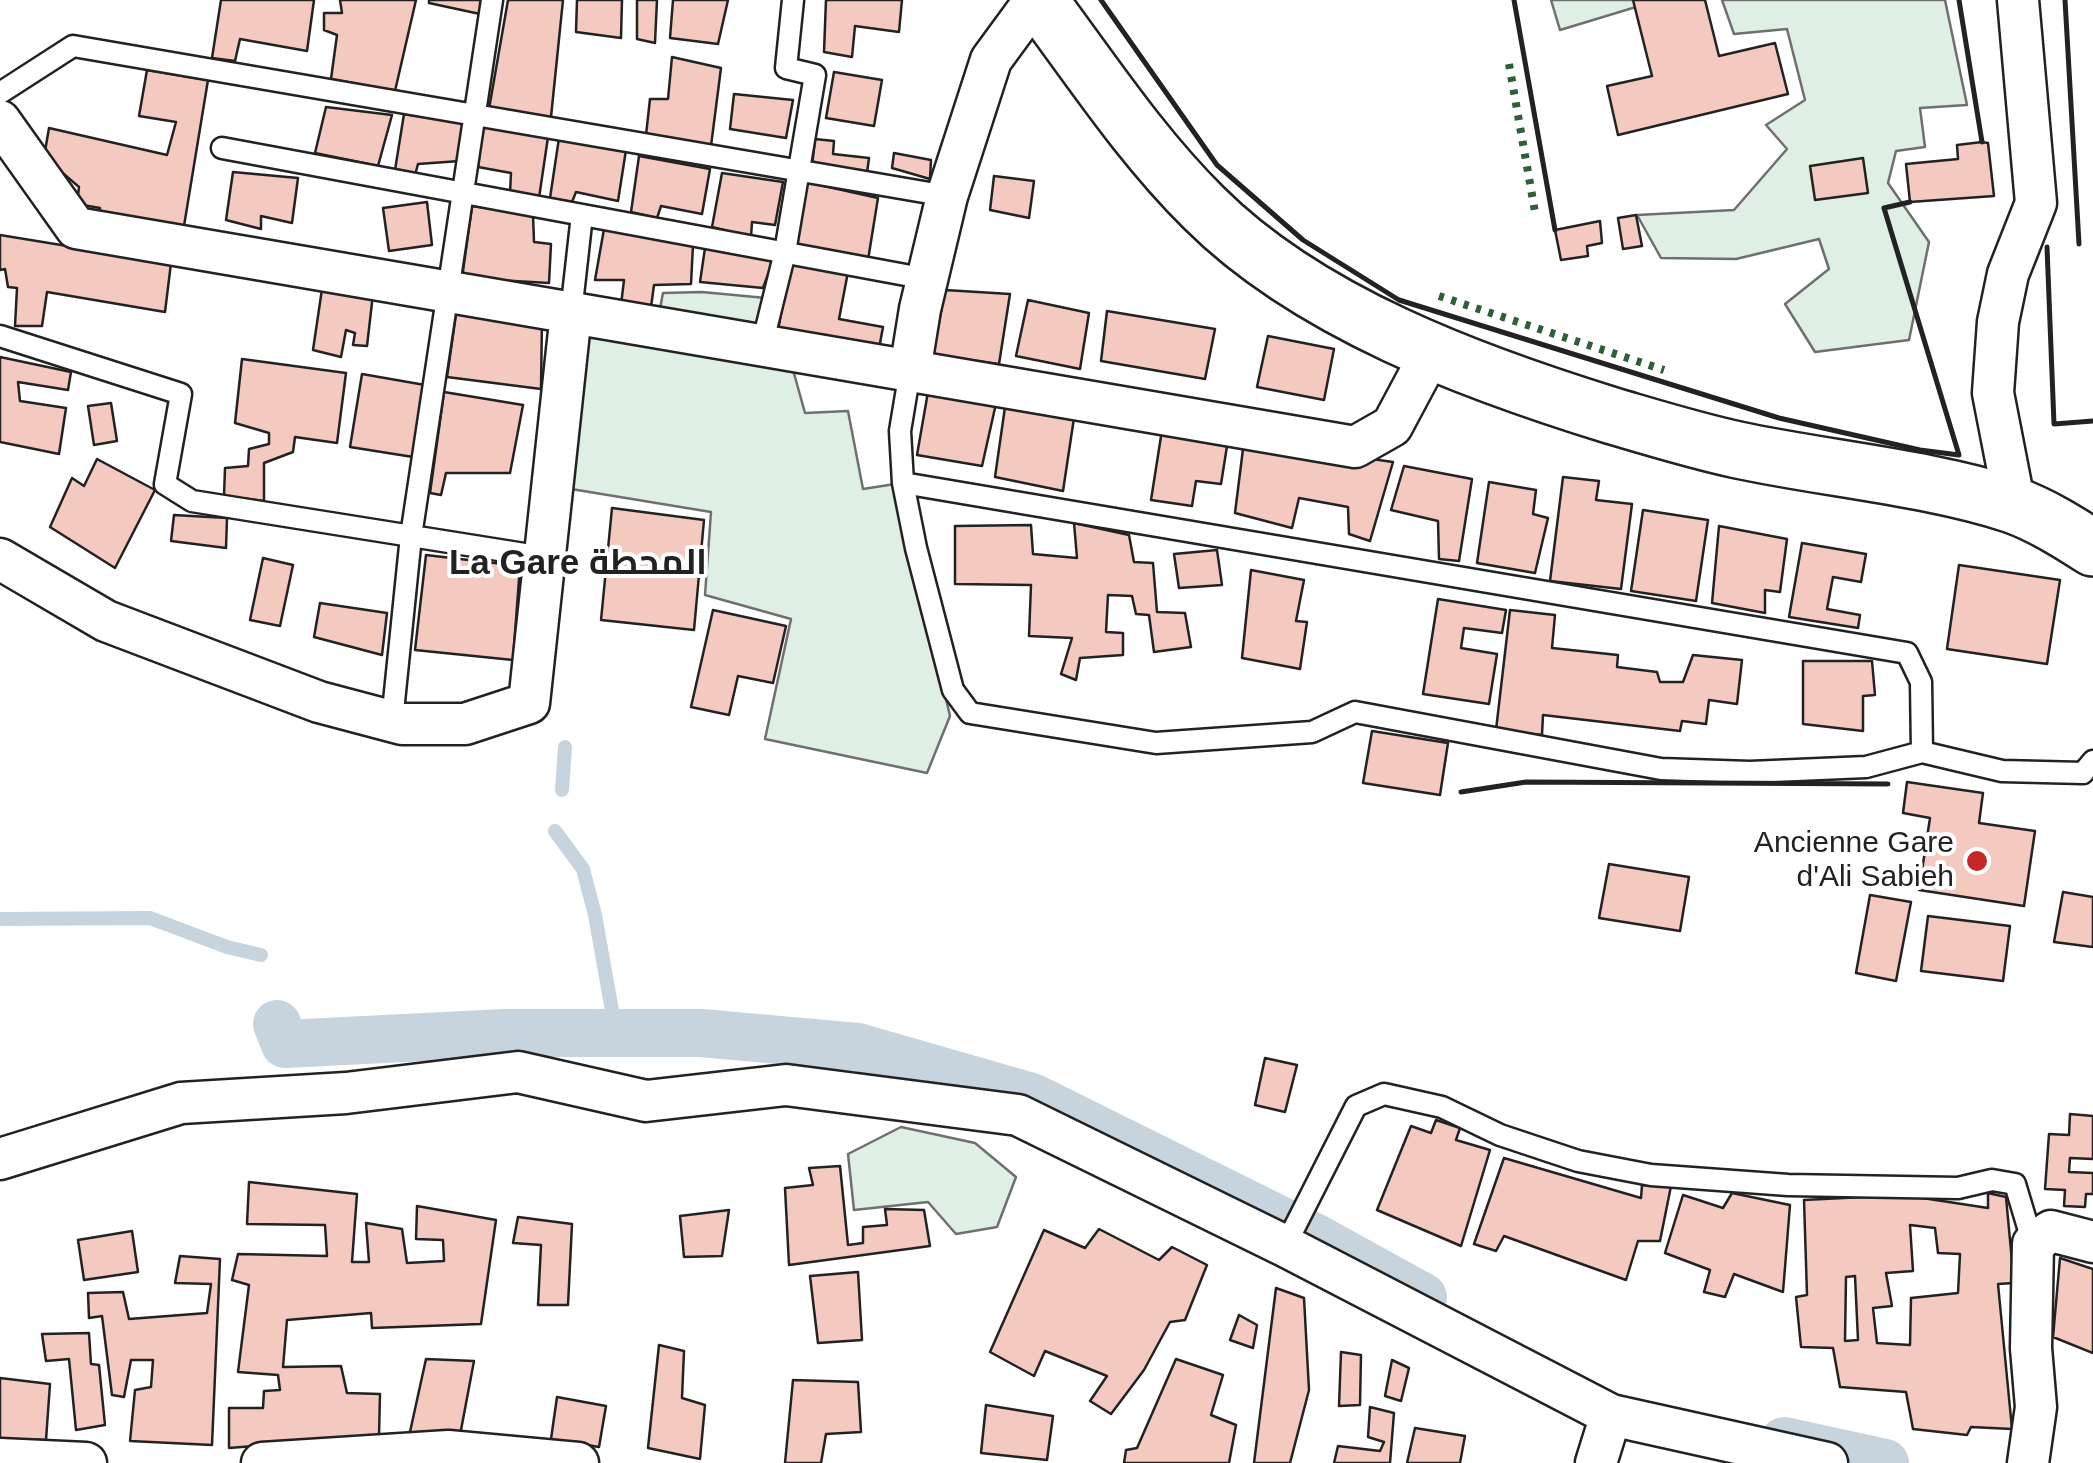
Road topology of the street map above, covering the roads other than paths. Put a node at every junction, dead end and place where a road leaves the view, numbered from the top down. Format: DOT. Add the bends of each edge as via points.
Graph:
graph roads {
  1 [pos="492,0"];
  2 [pos="793,0"];
  3 [pos="1037,0"];
  4 [pos="2018,0"];
  5 [pos="0,93"];
  6 [pos="476,115"];
  7 [pos="0,121"];
  8 [pos="222,148"];
  9 [pos="799,170"];
  10 [pos="463,193"];
  11 [pos="947,196"];
  12 [pos="582,215"];
  13 [pos="784,252"];
  14 [pos="927,279"];
  15 [pos="448,292"];
  16 [pos="571,313"];
  17 [pos="0,336"];
  18 [pos="762,345"];
  19 [pos="1432,350"];
  20 [pos="910,371"];
  21 [pos="903,483"];
  22 [pos="2015,506"];
  23 [pos="411,536"];
  24 [pos="2093,548"];
  25 [pos="543,557"];
  26 [pos="0,558"];
  27 [pos="392,721"];
  28 [pos="1922,752"];
  29 [pos="2093,761"];
  30 [pos="0,1159"];
  31 [pos="2093,1242"];
  32 [pos="2033,1244"];
  33 [pos="1285,1246"];
  34 [pos="1611,1416"];
  35 [pos="0,1458"];
  36 [pos="382,1459"];
  37 [pos="86,1463"];
  38 [pos="262,1463"];
  39 [pos="578,1463"];
  40 [pos="1596,1463"];
  41 [pos="1827,1463"];
  42 [pos="2028,1463"];
  1 -- 6 [label="lane"];
  2 -- 9 [label="lane" via="786,68 814,75"];
  3 -- 11 [label="street" via="991,60"];
  3 -- 19 [label="main road" via="1206,210 1320,294"];
  4 -- 22 [label="street" via="2036,203 2008,274 1992,393"];
  5 -- 6 [label="lane" via="73,46"];
  6 -- 9 [label="lane"];
  6 -- 10 [label="lane"];
  7 -- 15 [label="street" via="76,228"];
  8 -- 10 [label="lane"];
  9 -- 11 [label="lane"];
  9 -- 13 [label="lane"];
  10 -- 12 [label="lane"];
  10 -- 15 [label="lane"];
  11 -- 14 [label="street"];
  12 -- 13 [label="lane"];
  12 -- 16 [label="lane"];
  13 -- 14 [label="lane"];
  13 -- 18 [label="lane"];
  14 -- 20 [label="street"];
  15 -- 16 [label="street"];
  15 -- 23 [label="lane"];
  16 -- 18 [label="street"];
  16 -- 25 [label="street"];
  17 -- 23 [label="lane" via="182,394 165,484 192,501"];
  18 -- 20 [label="street"];
  19 -- 20 [label="street" via="1392,426 1354,447"];
  19 -- 22 [label="main road" via="1688,438"];
  20 -- 21 [label="lane" via="900,431"];
  21 -- 28 [label="lane" via="1907,653 1922,682"];
  21 -- 28 [label="lane" via="953,690 970,712 1156,742 1312,732 1355,712 1661,769 1866,767"];
  22 -- 24 [label="main road"];
  23 -- 25 [label="lane"];
  23 -- 27 [label="lane"];
  25 -- 27 [label="street" via="529,703 466,724"];
  26 -- 27 [label="street" via="106,621 320,702"];
  28 -- 29 [label="lane" via="2002,770 2083,773"];
  30 -- 33 [label="street" via="181,1104 518,1072 646,1102 786,1085 1018,1115"];
  31 -- 32 [label="street" via="2051,1231"];
  32 -- 33 [label="lane" via="2015,1184 1788,1185 1651,1175 1578,1162 1500,1136 1442,1107 1384,1094 1356,1106"];
  32 -- 42 [label="street" via="2036,1406"];
  33 -- 34 [label="street"];
  34 -- 40 [label="street"];
  34 -- 41 [label="street"];
  35 -- 37 [label="street"];
  36 -- 38 [label="street"];
  36 -- 39 [label="street" via="448,1451"];
}
